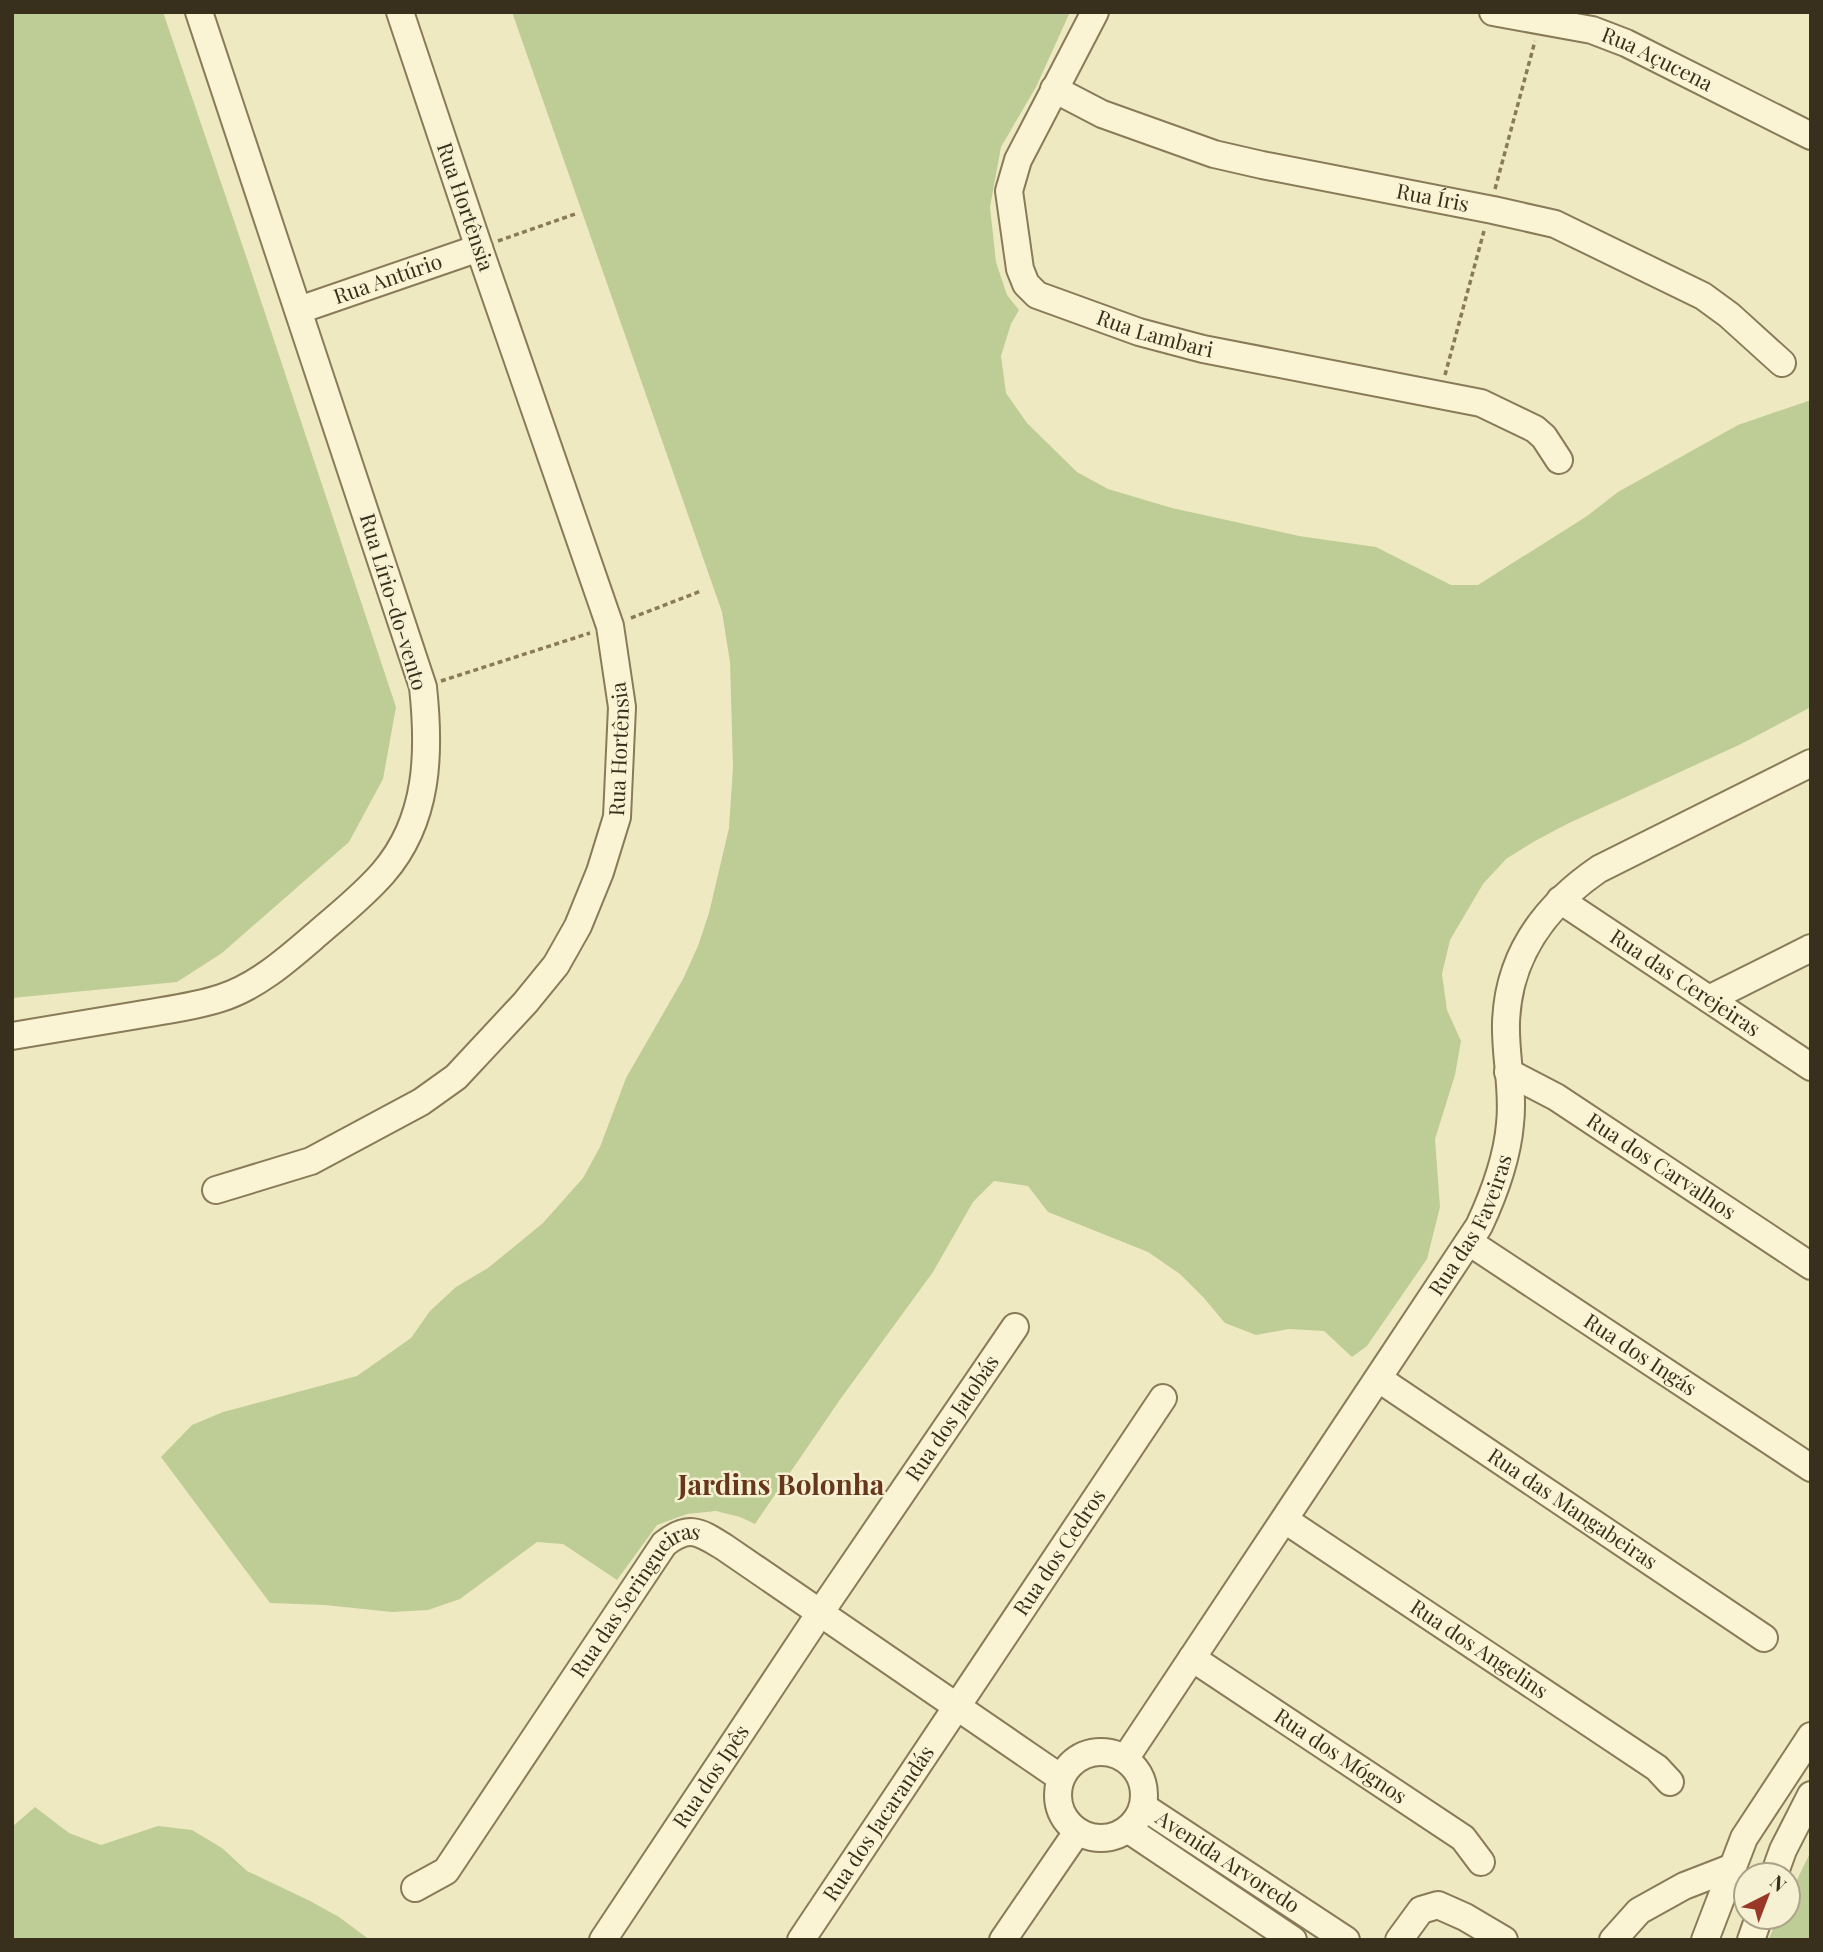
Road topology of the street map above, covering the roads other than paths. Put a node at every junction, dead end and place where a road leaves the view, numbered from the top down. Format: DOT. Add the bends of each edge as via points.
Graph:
graph roads {
  1 [pos="199,12"];
  2 [pos="400,12"];
  3 [pos="1095,12"];
  4 [pos="1493,12"];
  5 [pos="1054,89"];
  6 [pos="1811,136"];
  7 [pos="479,248"];
  8 [pos="299,310"];
  9 [pos="1782,363"];
  10 [pos="1559,460"];
  11 [pos="1811,763"];
  12 [pos="1560,900"];
  13 [pos="1811,948"];
  14 [pos="1709,999"];
  15 [pos="12,1036"];
  16 [pos="1811,1067"];
  17 [pos="1508,1072"];
  18 [pos="216,1190"];
  19 [pos="1469,1242"];
  20 [pos="1811,1266"];
  21 [pos="1015,1327"];
  22 [pos="1379,1379"];
  23 [pos="1163,1398"];
  24 [pos="1811,1468"];
  25 [pos="1285,1520"];
  26 [pos="820,1613"];
  27 [pos="1764,1638"];
  28 [pos="1192,1658"];
  29 [pos="958,1707"];
  30 [pos="1811,1736"];
  31 [pos="1125,1759"];
  32 [pos="1061,1778"];
  33 [pos="1670,1782"];
  34 [pos="1811,1795"];
  35 [pos="1144,1807"];
  36 [pos="1129,1830"];
  37 [pos="1077,1832"];
  38 [pos="1735,1861"];
  39 [pos="1779,1861"];
  40 [pos="1481,1862"];
  41 [pos="1732,1867"];
  42 [pos="1732,1870"];
  43 [pos="415,1888"];
  44 [pos="1010,1937"];
  45 [pos="603,1940"];
  46 [pos="801,1940"];
  47 [pos="1293,1940"];
  48 [pos="1346,1940"];
  49 [pos="1399,1940"];
  50 [pos="1504,1940"];
  51 [pos="1613,1940"];
  52 [pos="1705,1940"];
  1 -- 8 [label="street, Rua Lírio-do-vento"];
  2 -- 7 [label="street, Rua Hortênsia"];
  3 -- 5 [label="street, Rua Lambari"];
  4 -- 6 [label="street, Rua Açucena" via="1592,30 1626,43"];
  5 -- 9 [label="street, Rua Íris" via="1102,114 1262,166 1555,224 1703,296"];
  5 -- 10 [label="street, Rua Lambari" via="1018,160 1009,191 1020,269 1037,295 1139,332 1203,349 1480,403 1535,429"];
  7 -- 8 [label="street, Rua Antúrio"];
  7 -- 18 [label="street, Rua Hortênsia" via="610,626 622,707 617,817 578,926 556,965 456,1077 421,1102 311,1161"];
  8 -- 15 [label="street, Rua Lírio-do-vento" via="423,687 427,760 413,821 400,849 362,895 292,956 244,988 190,1006"];
  11 -- 12 [label="street, Rua das Faveiras" via="1599,869"];
  12 -- 14 [label="street, Rua das Cerejeiras"];
  12 -- 17 [label="street, Rua das Faveiras" via="1535,930 1515,973 1506,1024"];
  13 -- 14 [label="street"];
  14 -- 16 [label="street, Rua das Cerejeiras"];
  17 -- 19 [label="street, Rua das Faveiras" via="1510,1125 1504,1156 1492,1198"];
  17 -- 20 [label="street, Rua dos Carvalhos" via="1556,1097"];
  19 -- 22 [label="street, Rua das Faveiras"];
  19 -- 24 [label="street, Rua dos Ingás"];
  21 -- 26 [label="street, Rua dos Jatobás"];
  22 -- 25 [label="street, Rua das Faveiras"];
  22 -- 27 [label="street, Rua das Mangabeiras"];
  23 -- 29 [label="street, Rua dos Cedros"];
  25 -- 28 [label="street, Rua das Faveiras"];
  25 -- 33 [label="street, Rua dos Angelins" via="1657,1768"];
  26 -- 29 [label="street, Rua das Seringueiras"];
  26 -- 43 [label="street, Rua das Seringueiras" via="704,1535 689,1530 674,1536 664,1544 446,1871"];
  26 -- 45 [label="street, Rua dos Ipês"];
  28 -- 31 [label="street, Rua das Faveiras"];
  28 -- 40 [label="street, Rua dos Mógnos" via="1463,1838"];
  29 -- 32 [label="street, Rua das Seringueiras"];
  29 -- 46 [label="street, Rua dos Jacarandás"];
  30 -- 38 [label="street" via="1744,1838"];
  31 -- 32 [label="street" via="1111,1753 1081,1756"];
  31 -- 35 [label="street" via="1142,1780"];
  32 -- 37 [label="street" via="1059,1808"];
  34 -- 39 [label="street"];
  35 -- 36 [label="street"];
  35 -- 48 [label="street, Avenida Arvoredo"];
  36 -- 37 [label="street" via="1103,1839"];
  36 -- 47 [label="street, Avenida Arvoredo"];
  37 -- 44 [label="street"];
  41 -- 51 [label="street" via="1639,1910"];
  42 -- 52 [label="street"];
  49 -- 50 [label="street" via="1421,1910 1438,1905"];
}
